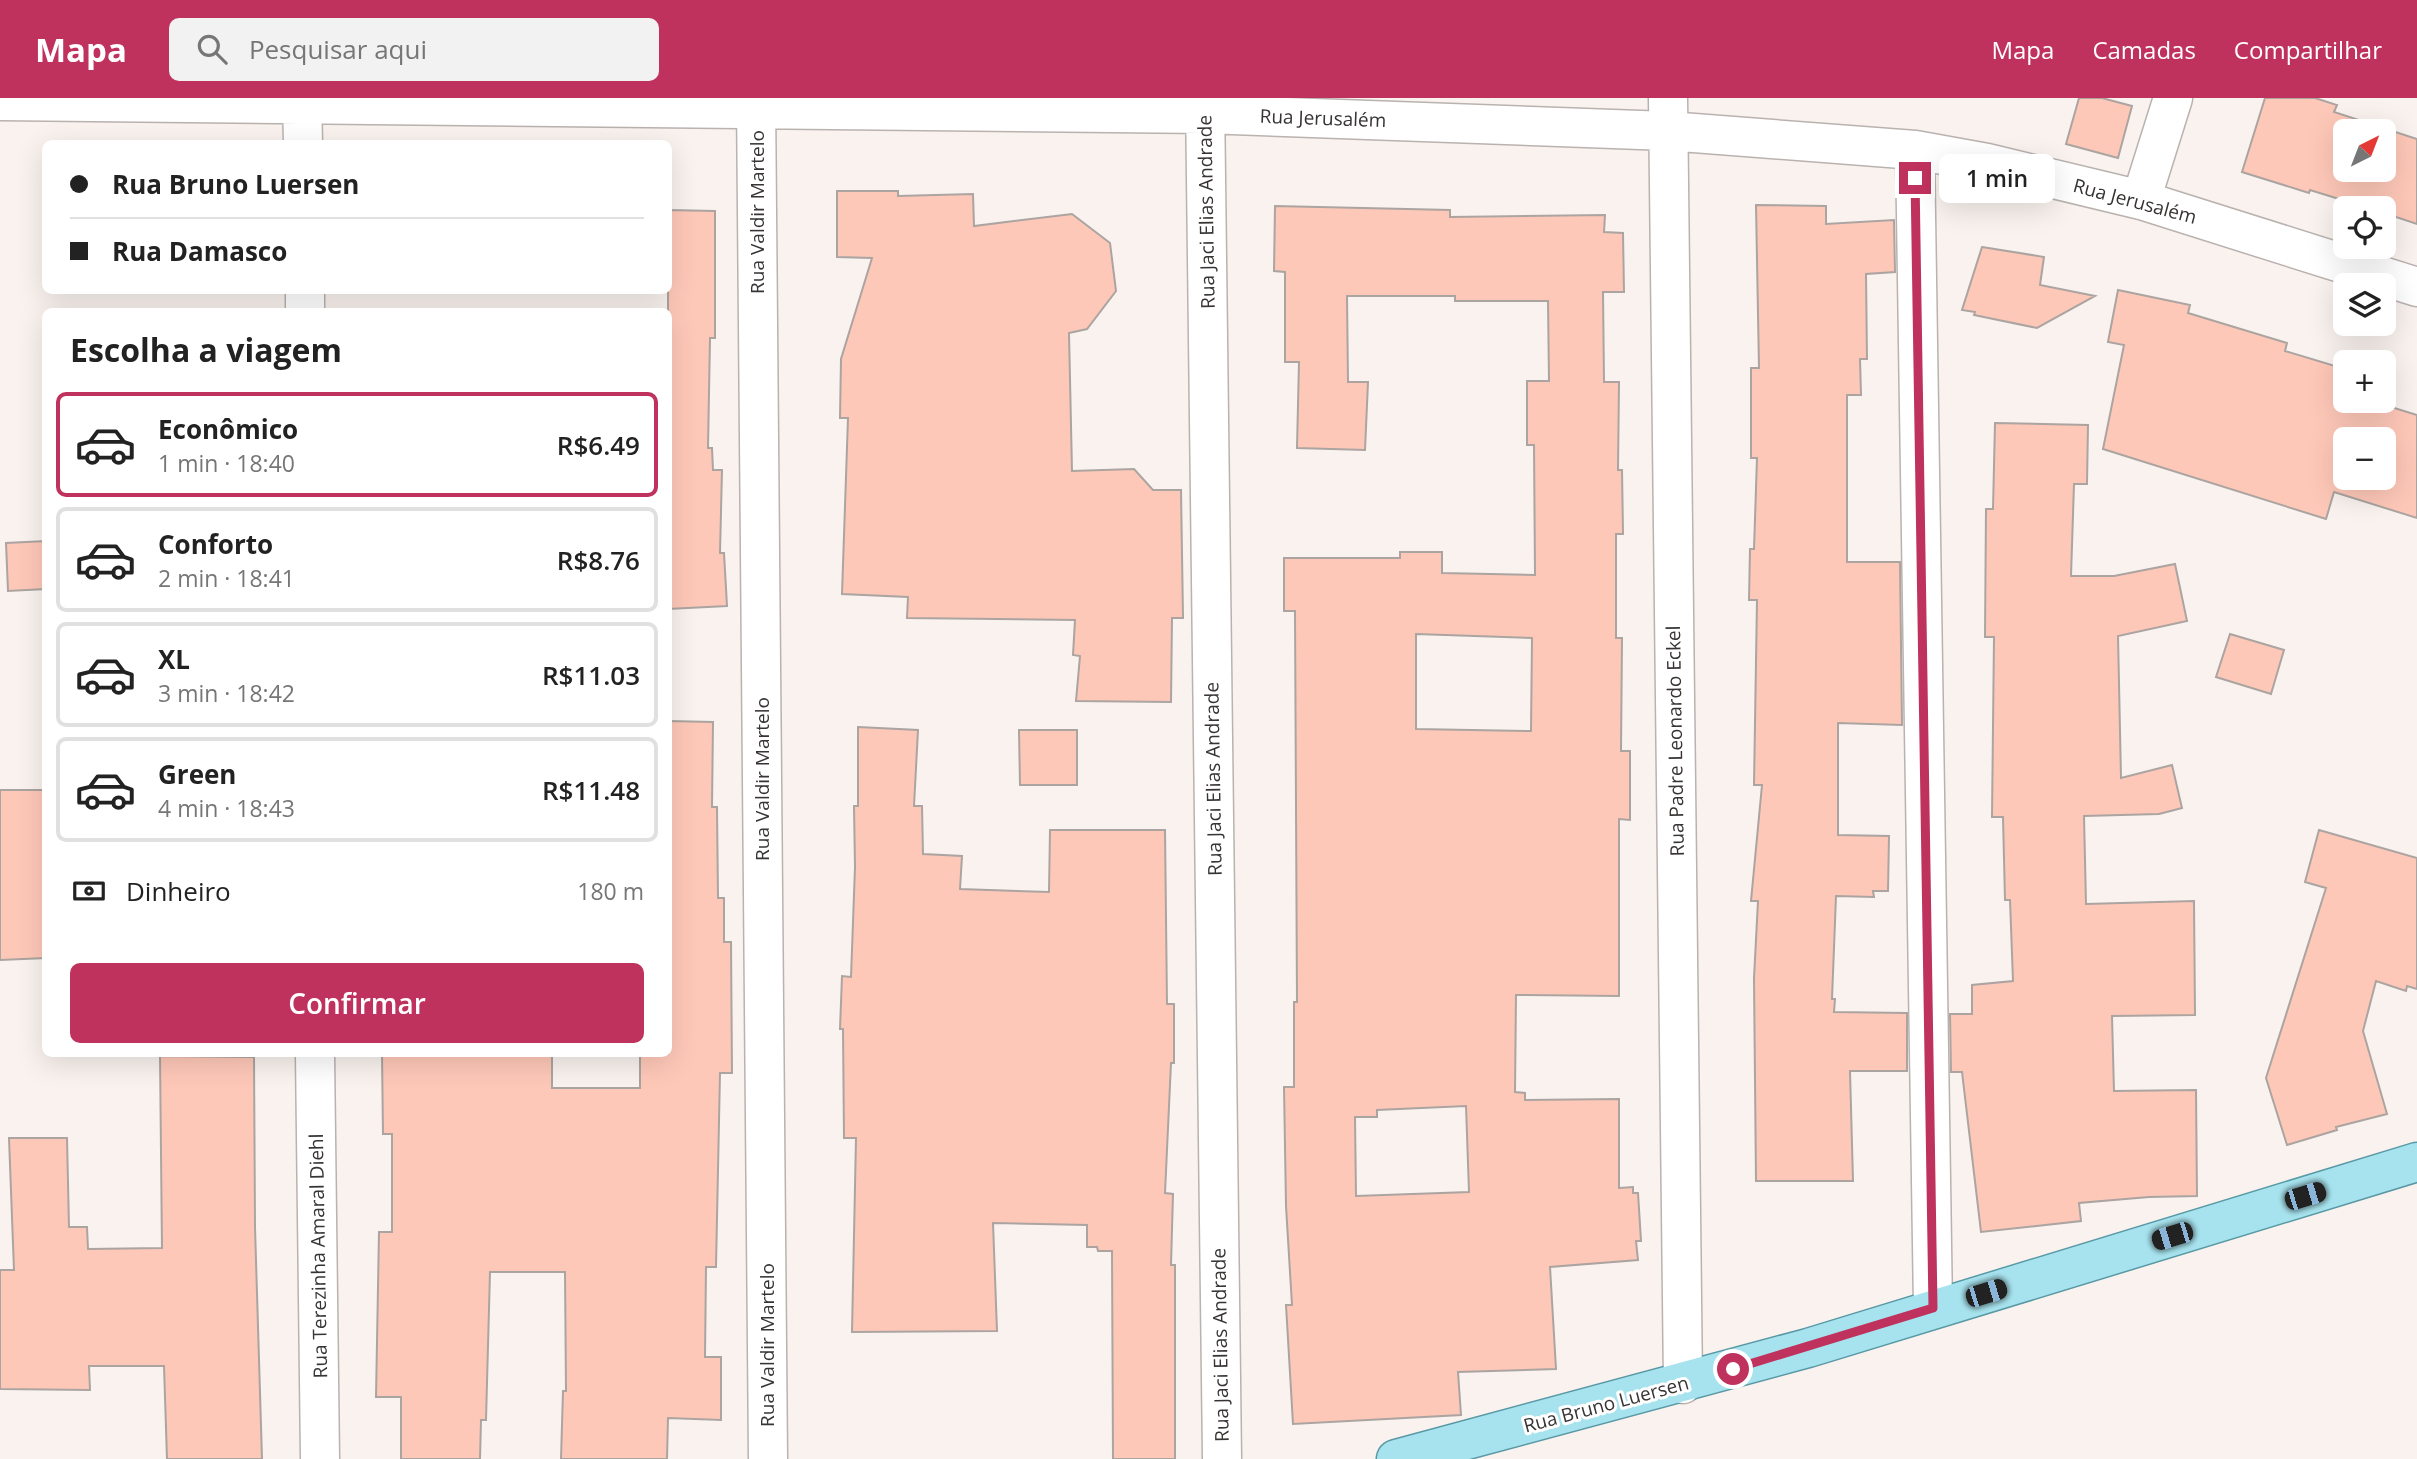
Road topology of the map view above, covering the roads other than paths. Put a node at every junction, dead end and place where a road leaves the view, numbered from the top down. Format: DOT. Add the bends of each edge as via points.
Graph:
graph roads {
  1 [pos="2173,98"];
  2 [pos="302,101"];
  3 [pos="0,102"];
  4 [pos="756,104"];
  5 [pos="1205,106"];
  6 [pos="1668,114"];
  7 [pos="303,140"];
  8 [pos="1915,150"];
  9 [pos="2141,200"];
  10 [pos="2417,287"];
  11 [pos="315,1057"];
  12 [pos="2417,1163"];
  13 [pos="1933,1308"];
  14 [pos="1683,1384"];
  15 [pos="320,1459"];
  16 [pos="768,1459"];
  17 [pos="1222,1459"];
  18 [pos="1396,1459"];
  1 -- 9 [label="street"];
  2 -- 3 [label="street, Rua Jerusalém"];
  2 -- 4 [label="street, Rua Jerusalém"];
  2 -- 7 [label="street"];
  4 -- 5 [label="street, Rua Jerusalém"];
  4 -- 16 [label="street, Rua Valdir Martelo"];
  5 -- 6 [label="street, Rua Jerusalém"];
  5 -- 17 [label="street, Rua Jaci Elias Andrade"];
  6 -- 8 [label="street, Rua Jerusalém"];
  6 -- 14 [label="street, Rua Padre Leonardo Eckel"];
  8 -- 9 [label="street, Rua Jerusalém"];
  8 -- 13 [label="street"];
  9 -- 10 [label="street, Rua Jerusalém"];
  11 -- 15 [label="street, Rua Terezinha Amaral Diehl"];
  12 -- 13 [label="main road, Rua Bruno Luersen"];
  13 -- 14 [label="main road, Rua Bruno Luersen"];
  14 -- 18 [label="main road, Rua Bruno Luersen"];
}
